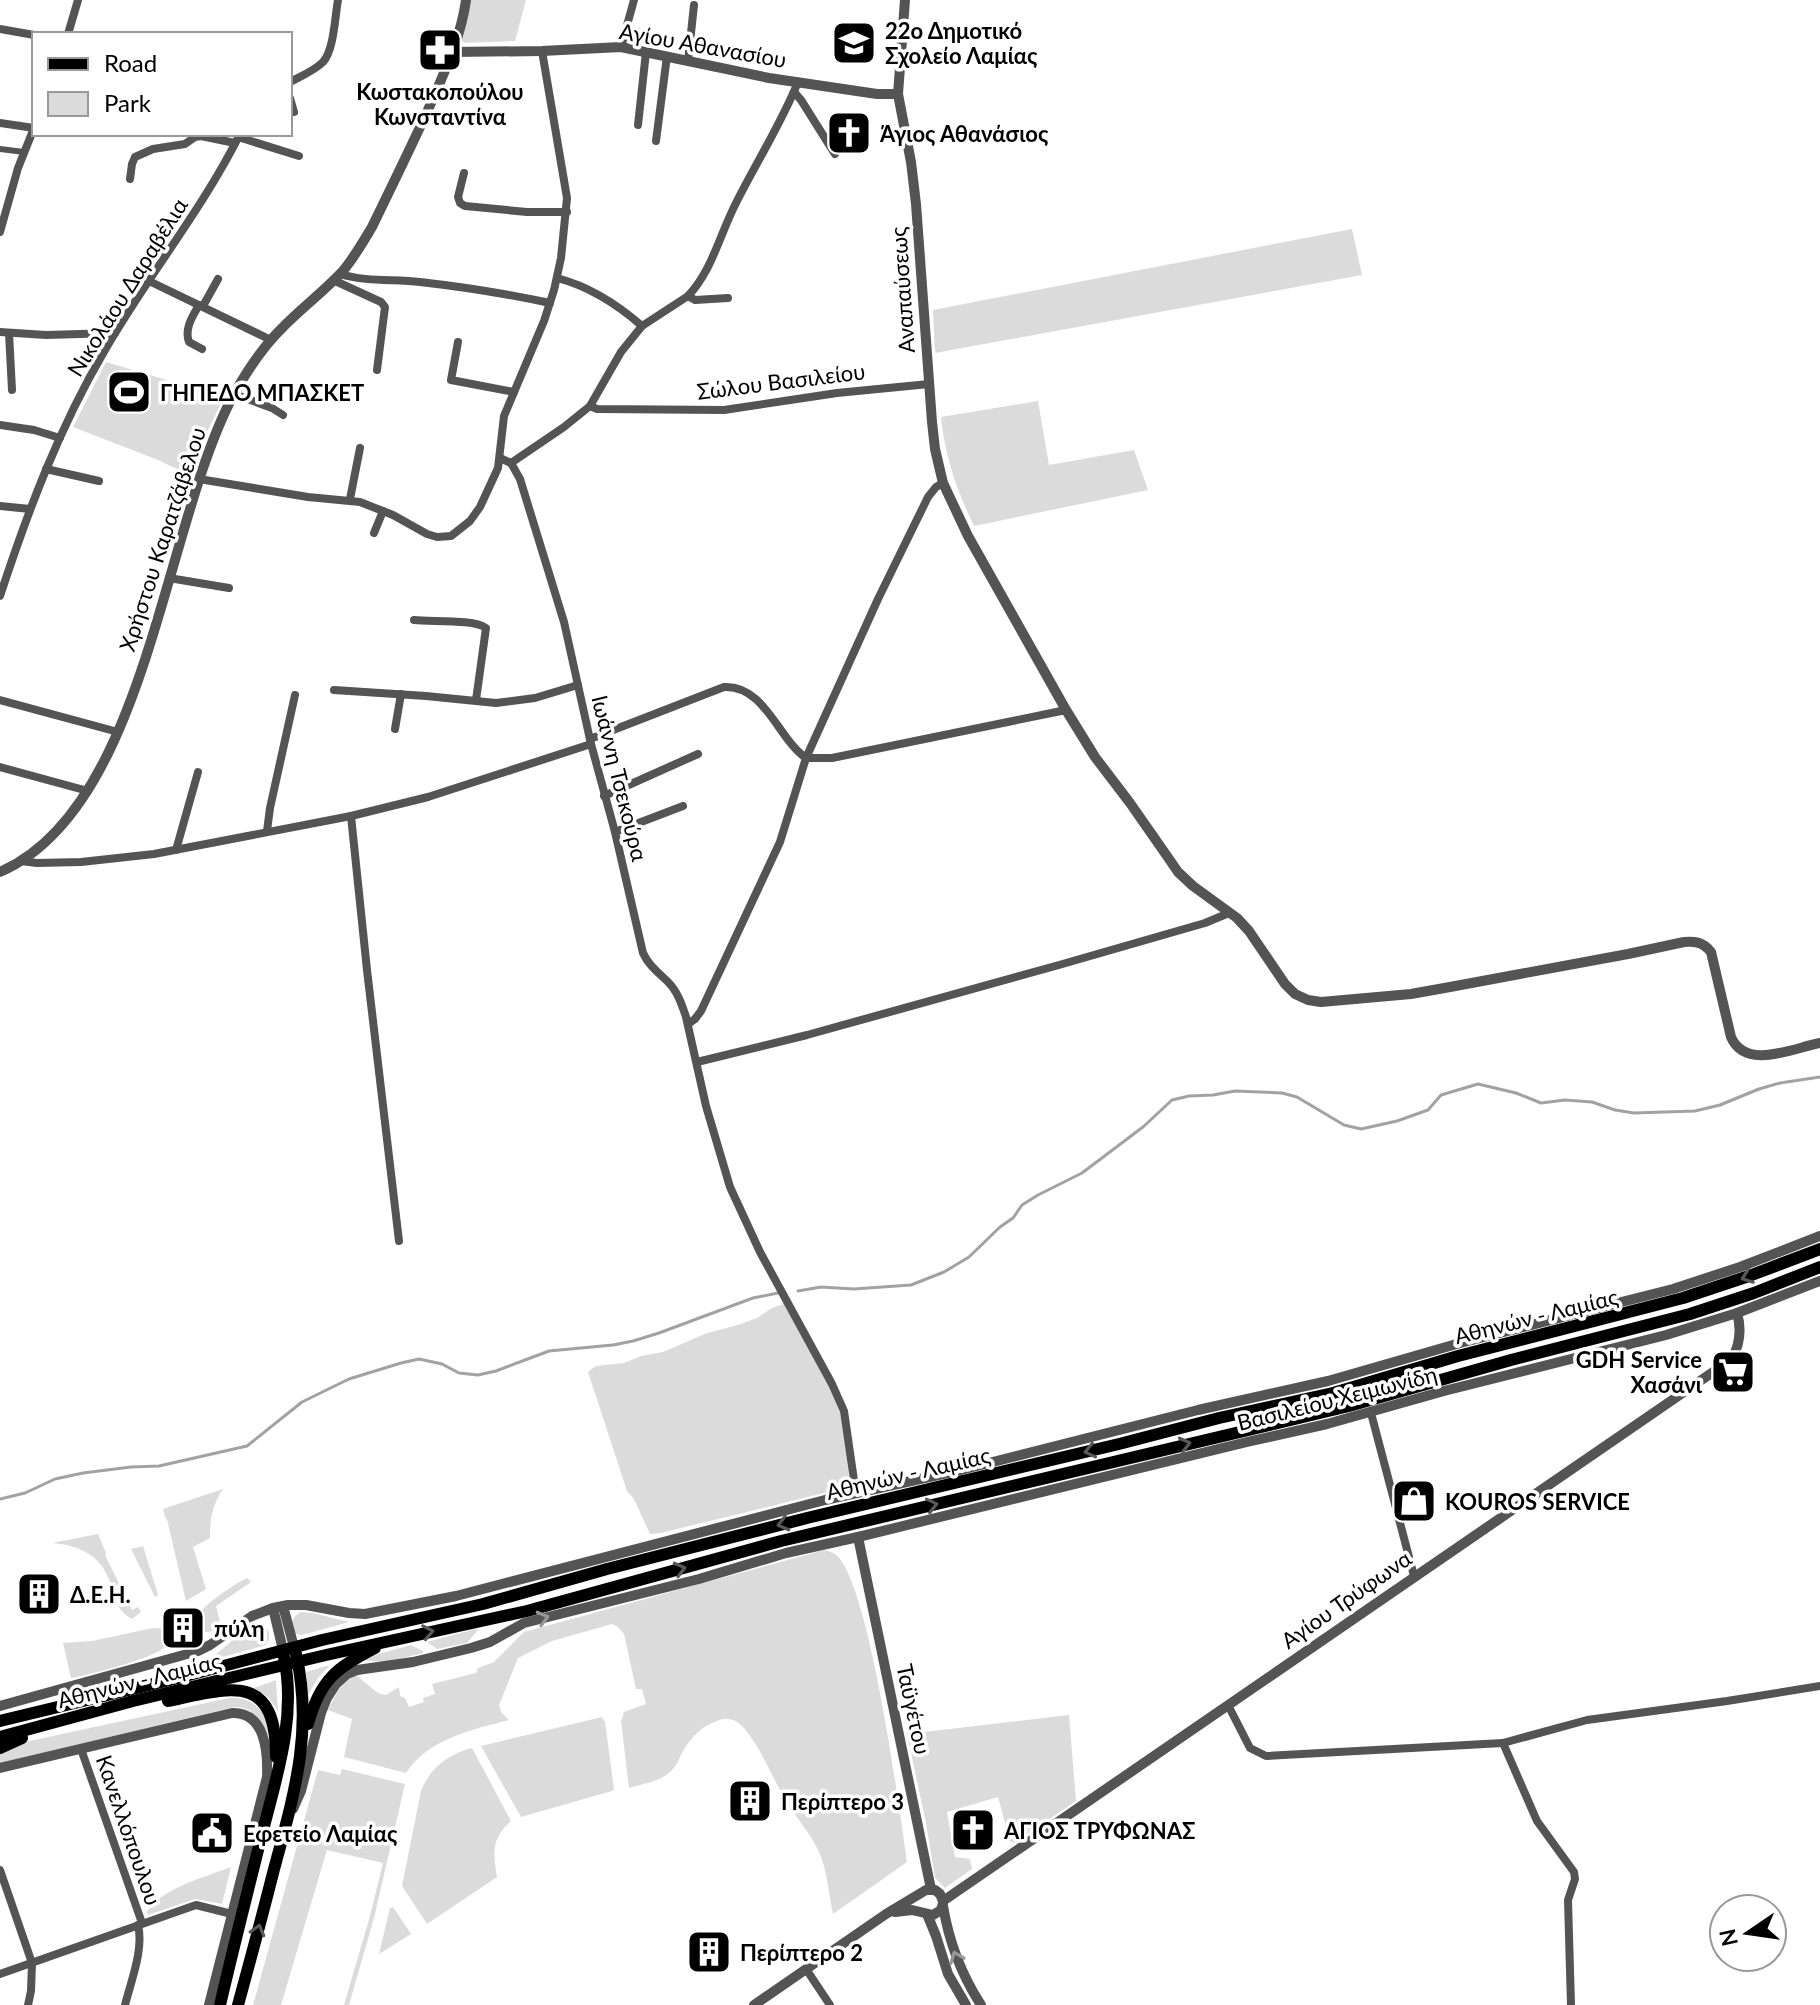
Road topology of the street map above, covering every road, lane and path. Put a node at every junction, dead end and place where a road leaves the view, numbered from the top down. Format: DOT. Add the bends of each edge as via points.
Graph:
graph roads {
  1 [pos="78,0"];
  2 [pos="338,0"];
  3 [pos="466,0"];
  4 [pos="634,0"];
  5 [pos="905,0"];
  6 [pos="694,5"];
  7 [pos="0,29"];
  8 [pos="69,32"];
  9 [pos="32,35"];
  10 [pos="621,47"];
  11 [pos="542,51"];
  12 [pos="452,52"];
  13 [pos="646,52"];
  14 [pos="667,56"];
  15 [pos="688,61"];
  16 [pos="292,81"];
  17 [pos="796,87"];
  18 [pos="898,94"];
  19 [pos="292,105"];
  20 [pos="294,112"];
  21 [pos="0,123"];
  22 [pos="638,125"];
  23 [pos="32,128"];
  24 [pos="32,133"];
  25 [pos="238,138"];
  26 [pos="656,141"];
  27 [pos="0,149"];
  28 [pos="24,152"];
  29 [pos="835,154"];
  30 [pos="299,156"];
  31 [pos="464,173"];
  32 [pos="130,179"];
  33 [pos="3,208"];
  34 [pos="567,212"];
  35 [pos="0,232"];
  36 [pos="336,277"];
  37 [pos="557,278"];
  38 [pos="218,279"];
  39 [pos="149,281"];
  40 [pos="688,296"];
  41 [pos="728,298"];
  42 [pos="550,303"];
  43 [pos="201,305"];
  44 [pos="642,326"];
  45 [pos="5,332"];
  46 [pos="115,333"];
  47 [pos="271,340"];
  48 [pos="458,342"];
  49 [pos="202,349"];
  50 [pos="377,370"];
  51 [pos="929,384"];
  52 [pos="12,390"];
  53 [pos="514,392"];
  54 [pos="234,394"];
  55 [pos="590,406"];
  56 [pos="283,415"];
  57 [pos="0,425"];
  58 [pos="60,438"];
  59 [pos="360,448"];
  60 [pos="500,458"];
  61 [pos="511,463"];
  62 [pos="46,469"];
  63 [pos="199,479"];
  64 [pos="99,481"];
  65 [pos="943,483"];
  66 [pos="350,499"];
  67 [pos="0,506"];
  68 [pos="30,509"];
  69 [pos="383,511"];
  70 [pos="374,533"];
  71 [pos="4,570"];
  72 [pos="169,578"];
  73 [pos="229,588"];
  74 [pos="0,596"];
  75 [pos="414,620"];
  76 [pos="578,685"];
  77 [pos="334,690"];
  78 [pos="401,694"];
  79 [pos="295,695"];
  80 [pos="0,700"];
  81 [pos="476,700"];
  82 [pos="1066,710"];
  83 [pos="395,729"];
  84 [pos="118,732"];
  85 [pos="590,742"];
  86 [pos="698,754"];
  87 [pos="806,758"];
  88 [pos="0,767"];
  89 [pos="198,772"];
  90 [pos="88,791"];
  91 [pos="604,796"];
  92 [pos="683,806"];
  93 [pos="351,816"];
  94 [pos="267,831"];
  95 [pos="615,832"];
  96 [pos="176,850"];
  97 [pos="21,861"];
  98 [pos="0,872"];
  99 [pos="1229,913"];
  100 [pos="688,1024"];
  101 [pos="1820,1043"];
  102 [pos="697,1062"];
  103 [pos="1820,1236"];
  104 [pos="399,1241"];
  105 [pos="1820,1249"];
  106 [pos="1820,1267"];
  107 [pos="1820,1281"];
  108 [pos="1737,1313"];
  109 [pos="1371,1413"];
  110 [pos="856,1494"];
  111 [pos="858,1537"];
  112 [pos="1414,1576"];
  113 [pos="278,1607"];
  114 [pos="391,1640"];
  115 [pos="289,1648"];
  116 [pos="292,1663"];
  117 [pos="1820,1686"];
  118 [pos="1228,1705"];
  119 [pos="0,1706"];
  120 [pos="103,1709"];
  121 [pos="74,1717"];
  122 [pos="0,1721"];
  123 [pos="0,1737"];
  124 [pos="1503,1743"];
  125 [pos="0,1748"];
  126 [pos="81,1749"];
  127 [pos="302,1750"];
  128 [pos="0,1768"];
  129 [pos="275,1780"];
  130 [pos="285,1829"];
  131 [pos="0,1870"];
  132 [pos="931,1889"];
  133 [pos="920,1895"];
  134 [pos="943,1903"];
  135 [pos="924,1913"];
  136 [pos="232,1914"];
  137 [pos="886,1914"];
  138 [pos="140,1924"];
  139 [pos="32,1963"];
  140 [pos="806,1969"];
  141 [pos="0,1974"];
  142 [pos="28,2005"];
  143 [pos="125,2005"];
  144 [pos="209,2005"];
  145 [pos="220,2005"];
  146 [pos="238,2005"];
  147 [pos="754,2005"];
  148 [pos="830,2005"];
  149 [pos="966,2005"];
  150 [pos="981,2005"];
  151 [pos="1571,2005"];
  1 -- 8 [label="street"];
  2 -- 16 [label="street" via="327,56"];
  3 -- 12 [label="street, Χρήστου Καρατζάβελου"];
  4 -- 10 [label="street"];
  5 -- 18 [label="street, Αναπαύσεως"];
  6 -- 15 [label="street"];
  7 -- 9 [label="street"];
  10 -- 11 [label="street, Αγίου Αθανασίου"];
  10 -- 13 [label="street, Αγίου Αθανασίου"];
  11 -- 12 [label="street, Αγίου Αθανασίου"];
  11 -- 34 [label="street"];
  12 -- 36 [label="street, Χρήστου Καρατζάβελου" via="372,227"];
  13 -- 14 [label="street, Αγίου Αθανασίου"];
  13 -- 22 [label="street"];
  14 -- 15 [label="street, Αγίου Αθανασίου"];
  14 -- 26 [label="street"];
  15 -- 17 [label="street, Αγίου Αθανασίου"];
  17 -- 18 [label="street, Αγίου Αθανασίου"];
  17 -- 29 [label="street"];
  17 -- 40 [label="street"];
  18 -- 51 [label="street, Αναπαύσεως" via="916,204"];
  19 -- 20 [label="street"];
  21 -- 23 [label="street"];
  24 -- 28 [label="street"];
  25 -- 30 [label="street"];
  25 -- 32 [label="street" via="201,136 153,149 135,157"];
  25 -- 39 [label="street, Νικολάου Δαραβέλια"];
  27 -- 28 [label="street"];
  28 -- 33 [label="street"];
  31 -- 34 [label="street" via="458,197 465,206"];
  33 -- 35 [label="street"];
  34 -- 37 [label="street"];
  36 -- 42 [label="street" via="408,281"];
  36 -- 47 [label="street, Χρήστου Καρατζάβελου"];
  36 -- 50 [label="street" via="385,307"];
  37 -- 42 [label="street"];
  37 -- 44 [label="street" via="598,296"];
  38 -- 43 [label="street"];
  39 -- 43 [label="street"];
  39 -- 46 [label="street, Νικολάου Δαραβέλια"];
  40 -- 41 [label="street"];
  40 -- 44 [label="street"];
  42 -- 53 [label="street"];
  43 -- 47 [label="street"];
  43 -- 49 [label="street" via="186,336"];
  44 -- 55 [label="street"];
  45 -- 46 [label="street"];
  45 -- 52 [label="street"];
  46 -- 58 [label="street, Νικολάου Δαραβέλια"];
  47 -- 54 [label="street, Χρήστου Καρατζάβελου"];
  48 -- 53 [label="street" via="451,380"];
  51 -- 55 [label="street, Σώλου Βασιλείου" via="724,410"];
  51 -- 65 [label="street, Αναπαύσεως"];
  53 -- 60 [label="street" via="504,416"];
  54 -- 56 [label="street"];
  54 -- 63 [label="street, Χρήστου Καρατζάβελου"];
  55 -- 61 [label="street"];
  57 -- 58 [label="street"];
  58 -- 62 [label="street, Νικολάου Δαραβέλια"];
  59 -- 66 [label="street"];
  60 -- 61 [label="street"];
  60 -- 69 [label="street" via="480,507 451,536 427,534"];
  61 -- 76 [label="street, Ιωάννη Τσεκούρα" via="564,622"];
  62 -- 64 [label="street"];
  62 -- 68 [label="street, Νικολάου Δαραβέλια"];
  63 -- 66 [label="street"];
  63 -- 72 [label="street, Χρήστου Καρατζάβελου"];
  65 -- 82 [label="street, Αναπαύσεως"];
  65 -- 87 [label="street" via="928,497"];
  66 -- 69 [label="street"];
  67 -- 68 [label="street"];
  68 -- 71 [label="street, Νικολάου Δαραβέλια"];
  69 -- 70 [label="street"];
  71 -- 74 [label="street, Νικολάου Δαραβέλια"];
  72 -- 73 [label="street"];
  72 -- 84 [label="street, Χρήστου Καρατζάβελου"];
  75 -- 81 [label="street" via="473,622 486,628"];
  76 -- 81 [label="street" via="508,702"];
  76 -- 85 [label="street, Ιωάννη Τσεκούρα"];
  77 -- 78 [label="street"];
  78 -- 81 [label="street"];
  78 -- 83 [label="street"];
  79 -- 94 [label="street"];
  80 -- 84 [label="street"];
  82 -- 87 [label="street" via="832,758"];
  82 -- 99 [label="street, Αναπαύσεως" via="1178,872"];
  84 -- 90 [label="street, Χρήστου Καρατζάβελου"];
  85 -- 87 [label="street" via="734,687 756,700"];
  85 -- 91 [label="street, Ιωάννη Τσεκούρα"];
  85 -- 93 [label="street" via="428,797"];
  86 -- 91 [label="street"];
  87 -- 100 [label="street" via="769,870 701,1011"];
  88 -- 90 [label="street"];
  89 -- 96 [label="street"];
  90 -- 97 [label="street, Χρήστου Καρατζάβελου" via="59,829"];
  91 -- 95 [label="street, Ιωάννη Τσεκούρα"];
  92 -- 95 [label="street"];
  93 -- 94 [label="street"];
  93 -- 104 [label="street"];
  94 -- 96 [label="street"];
  95 -- 100 [label="street, Ιωάννη Τσεκούρα" via="643,953 675,991"];
  96 -- 97 [label="street" via="81,862"];
  97 -- 98 [label="street, Χρήστου Καρατζάβελου"];
  99 -- 101 [label="street, Αναπαύσεως" via="1249,931 1295,994 1321,1002 1411,994 1696,942 1711,952 1731,1037 1743,1052 1773,1054"];
  99 -- 102 [label="street" via="1046,969"];
  100 -- 102 [label="street, Ιωάννη Τσεκούρα"];
  102 -- 110 [label="street, Ιωάννη Τσεκούρα" via="730,1187 844,1411"];
  103 -- 110 [label="street" via="1673,1289 1320,1383"];
  105 -- 115 [label="main road, Αθηνών - Λαμίας, one-way" via="1683,1298 1322,1396"];
  114 -- 106 [label="main road, Αθηνών - Λαμίας, one-way" via="1349,1406 1698,1312"];
  107 -- 108 [label="street, Βασιλείου Χειμωνίδη"];
  108 -- 109 [label="street, Βασιλείου Χειμωνίδη"];
  108 -- 112 [label="street, Αγίου Τρύφωνα" via="1740,1334 1732,1359"];
  109 -- 111 [label="street, Βασιλείου Χειμωνίδη"];
  109 -- 112 [label="street"];
  110 -- 113 [label="street" via="401,1607 358,1614 306,1605"];
  130 -- 111 [label="street, Βασιλείου Χειμωνίδη, one-way" via="301,1791 321,1713 347,1674 471,1648 524,1623"];
  111 -- 132 [label="street, Ταϋγέτου"];
  112 -- 118 [label="street, Αγίου Τρύφωνα"];
  113 -- 115 [label="street"];
  113 -- 119 [label="street" via="252,1616 198,1651"];
  114 -- 116 [label="main road, Αθηνών - Λαμίας"];
  114 -- 127 [label="main road" via="348,1663 323,1685"];
  115 -- 116 [label="main road"];
  115 -- 122 [label="main road, Αθηνών - Λαμίας"];
  116 -- 120 [label="main road, Αθηνών - Λαμίας"];
  116 -- 127 [label="main road" via="302,1683"];
  116 -- 129 [label="main road" via="288,1720"];
  117 -- 124 [label="street" via="1587,1720"];
  118 -- 124 [label="street" via="1250,1748 1266,1756"];
  118 -- 134 [label="street, Αγίου Τρύφωνα"];
  120 -- 121 [label="main road, Αθηνών - Λαμίας"];
  120 -- 129 [label="main road" via="129,1710 234,1689 253,1694 271,1716"];
  121 -- 123 [label="main road, Αθηνών - Λαμίας"];
  121 -- 125 [label="main road"];
  124 -- 151 [label="street" via="1537,1821 1574,1872 1568,1900"];
  126 -- 128 [label="street"];
  126 -- 136 [label="street" via="232,1713 254,1720 265,1743 267,1777"];
  126 -- 138 [label="street, Κανελλόπουλου"];
  127 -- 130 [label="main road"];
  129 -- 145 [label="main road"];
  146 -- 130 [label="main road, one-way"];
  131 -- 139 [label="street"];
  132 -- 133 [label="street"];
  132 -- 134 [label="street"];
  133 -- 135 [label="street"];
  133 -- 137 [label="street"];
  134 -- 135 [label="street" via="937,1913"];
  150 -- 134 [label="street, one-way" via="955,1957"];
  135 -- 137 [label="street" via="906,1909"];
  135 -- 149 [label="street"];
  136 -- 138 [label="street" via="198,1905"];
  136 -- 144 [label="street"];
  137 -- 140 [label="street"];
  138 -- 139 [label="street"];
  138 -- 143 [label="street"];
  139 -- 141 [label="street"];
  139 -- 142 [label="street"];
  140 -- 147 [label="street"];
  140 -- 148 [label="street"];
}
